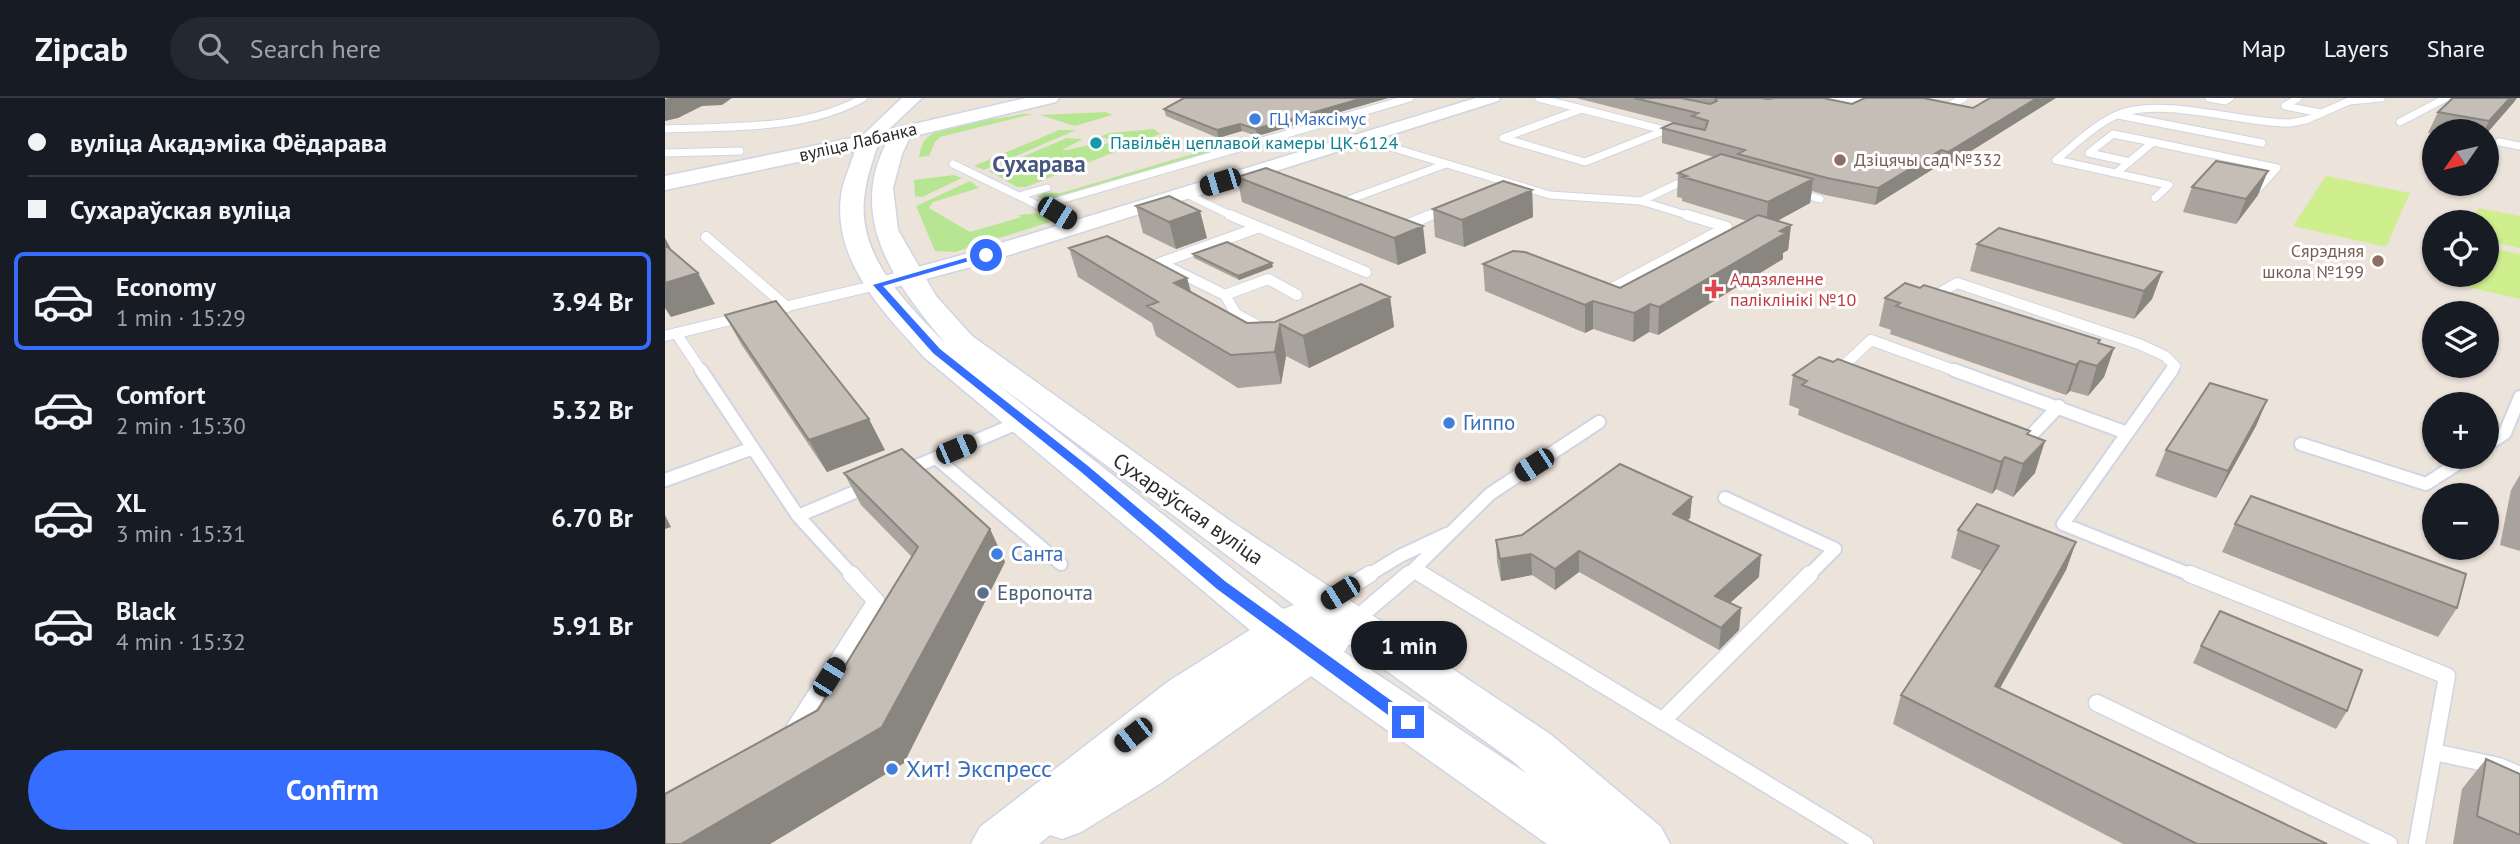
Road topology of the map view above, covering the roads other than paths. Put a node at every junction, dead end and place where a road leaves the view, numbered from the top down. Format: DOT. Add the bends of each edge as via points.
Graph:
graph roads {
  1 [pos="863,98"];
  2 [pos="1050,98"];
  3 [pos="1410,98"];
  4 [pos="1492,98"];
  5 [pos="1539,98"];
  6 [pos="1964,98"];
  7 [pos="2209,98"];
  8 [pos="2230,98"];
  9 [pos="2298,98"];
  10 [pos="2381,98"];
  11 [pos="2446,98"];
  12 [pos="1884,99"];
  13 [pos="1812,101"];
  14 [pos="921,102"];
  15 [pos="1931,108"];
  16 [pos="1582,109"];
  17 [pos="986,113"];
  18 [pos="2321,113"];
  19 [pos="2117,115"];
  20 [pos="2400,122"];
  21 [pos="665,129"];
  22 [pos="1666,130"];
  23 [pos="900,133"];
  24 [pos="1678,133"];
  25 [pos="1364,139"];
  26 [pos="2153,142"];
  27 [pos="2499,142"];
  28 [pos="2263,143"];
  29 [pos="2520,146"];
  30 [pos="867,149"];
  31 [pos="740,151"];
  32 [pos="665,153"];
  33 [pos="2130,162"];
  34 [pos="953,164"];
  35 [pos="1446,164"];
  36 [pos="1703,172"];
  37 [pos="2116,173"];
  38 [pos="665,183"];
  39 [pos="1509,183"];
  40 [pos="1047,188"];
  41 [pos="1498,188"];
  42 [pos="1782,188"];
  43 [pos="2259,188"];
  44 [pos="1185,193"];
  45 [pos="1022,195"];
  46 [pos="2155,198"];
  47 [pos="1820,199"];
  48 [pos="1641,201"];
  49 [pos="1043,205"];
  50 [pos="1452,207"];
  51 [pos="1353,208"];
  52 [pos="1391,222"];
  53 [pos="1079,225"];
  54 [pos="1257,228"];
  55 [pos="706,237"];
  56 [pos="1366,272"];
  57 [pos="893,281"];
  58 [pos="1595,288"];
  59 [pos="1225,295"];
  60 [pos="1297,295"];
  61 [pos="1938,295"];
  62 [pos="787,307"];
  63 [pos="670,335"];
  64 [pos="1276,336"];
  65 [pos="1845,378"];
  66 [pos="2520,397"];
  67 [pos="2059,407"];
  68 [pos="1022,421"];
  69 [pos="1599,422"];
  70 [pos="2127,433"];
  71 [pos="2499,437"];
  72 [pos="2008,440"];
  73 [pos="2301,444"];
  74 [pos="753,448"];
  75 [pos="936,458"];
  76 [pos="2449,469"];
  77 [pos="665,480"];
  78 [pos="1725,498"];
  79 [pos="799,516"];
  80 [pos="1457,529"];
  81 [pos="1061,564"];
  82 [pos="1414,570"];
  83 [pos="1338,613"];
  84 [pos="1296,642"];
  85 [pos="2097,703"];
  86 [pos="1662,721"];
  87 [pos="775,746"];
  88 [pos="2434,752"];
  89 [pos="2520,775"];
  90 [pos="999,844"];
  91 [pos="1016,844"];
  92 [pos="1598,844"];
  93 [pos="1642,844"];
  94 [pos="1865,844"];
  95 [pos="2389,844"];
  96 [pos="2417,844"];
  1 -- 21 [label="lane" via="851,108 798,121"];
  2 -- 17 [label="main road, вуліца Лабанка"];
  3 -- 49 [label="lane"];
  4 -- 25 [label="street"];
  5 -- 16 [label="lane"];
  6 -- 15 [label="lane" via="1943,110"];
  7 -- 8 [label="lane"];
  9 -- 18 [label="lane" via="2285,106"];
  10 -- 18 [label="lane" via="2348,101"];
  11 -- 20 [label="lane" via="2436,107 2411,111"];
  12 -- 13 [label="lane"];
  14 -- 17 [label="main road"];
  14 -- 23 [label="main road, Сухараўская вуліца"];
  14 -- 30 [label="main road, Сухараўская вуліца"];
  16 -- 22 [label="lane"];
  16 -- 22 [label="lane" via="1503,138 1585,162"];
  17 -- 23 [label="main road, вуліца Лабанка"];
  18 -- 19 [label="lane" via="2313,120 2272,123 2153,108"];
  19 -- 28 [label="lane"];
  19 -- 37 [label="lane" via="2056,160"];
  22 -- 24 [label="lane"];
  23 -- 30 [label="main road, вуліца Лабанка"];
  23 -- 57 [label="main road, Сухараўская вуліца" via="886,169 881,206"];
  25 -- 35 [label="lane"];
  25 -- 44 [label="street"];
  26 -- 33 [label="lane"];
  26 -- 33 [label="lane" via="2113,134 2089,153"];
  26 -- 43 [label="lane" via="2277,167"];
  27 -- 29 [label="lane"];
  30 -- 38 [label="main road, вуліца Лабанка" via="814,153"];
  30 -- 57 [label="main road, Сухараўская вуліца" via="852,192 853,236"];
  31 -- 32 [label="lane"];
  33 -- 37 [label="lane"];
  34 -- 45 [label="lane"];
  35 -- 39 [label="lane"];
  35 -- 51 [label="lane" via="1340,203"];
  36 -- 48 [label="lane"];
  37 -- 46 [label="lane" via="2169,185"];
  39 -- 41 [label="lane"];
  39 -- 48 [label="lane" via="1550,195"];
  40 -- 45 [label="lane"];
  42 -- 47 [label="lane"];
  44 -- 53 [label="street"];
  44 -- 54 [label="lane"];
  45 -- 49 [label="lane"];
  48 -- 58 [label="lane" via="1727,227 1608,293"];
  49 -- 53 [label="lane"];
  50 -- 52 [label="lane" via="1404,226"];
  53 -- 57 [label="street"];
  54 -- 56 [label="lane"];
  54 -- 59 [label="lane" via="1160,263"];
  55 -- 62 [label="lane"];
  57 -- 62 [label="lane"];
  57 -- 68 [label="main road, Сухараўская вуліца" via="936,351"];
  57 -- 83 [label="main road, Сухараўская вуліца" via="924,300 961,342 1112,456"];
  59 -- 60 [label="lane" via="1268,279"];
  59 -- 64 [label="lane" via="1237,314"];
  61 -- 70 [label="lane" via="1957,282 2165,356 2175,366"];
  62 -- 63 [label="lane"];
  63 -- 74 [label="lane"];
  65 -- 67 [label="lane" via="1835,374 1871,340"];
  66 -- 71 [label="lane" via="2505,433"];
  67 -- 70 [label="lane"];
  67 -- 72 [label="lane" via="2023,445"];
  68 -- 75 [label="lane"];
  68 -- 84 [label="main road, Сухараўская вуліца"];
  69 -- 80 [label="lane" via="1490,494"];
  70 -- 88 [label="lane" via="2063,524 2447,676"];
  73 -- 76 [label="lane" via="2426,484"];
  74 -- 77 [label="lane"];
  74 -- 79 [label="lane"];
  75 -- 79 [label="lane"];
  75 -- 81 [label="lane"];
  78 -- 86 [label="lane" via="1835,549"];
  79 -- 87 [label="lane" via="876,601 815,700 787,739"];
  80 -- 82 [label="lane"];
  80 -- 83 [label="lane" via="1400,556"];
  82 -- 83 [label="lane"];
  82 -- 86 [label="lane"];
  83 -- 84 [label="main road"];
  83 -- 93 [label="main road, Сухараўская вуліца" via="1532,747"];
  84 -- 90 [label="main road" via="1186,694"];
  84 -- 91 [label="main road" via="1143,768"];
  84 -- 92 [label="main road, Сухараўская вуліца" via="1471,765"];
  85 -- 95 [label="lane"];
  86 -- 94 [label="lane"];
  88 -- 89 [label="lane"];
  88 -- 96 [label="lane"];
}
